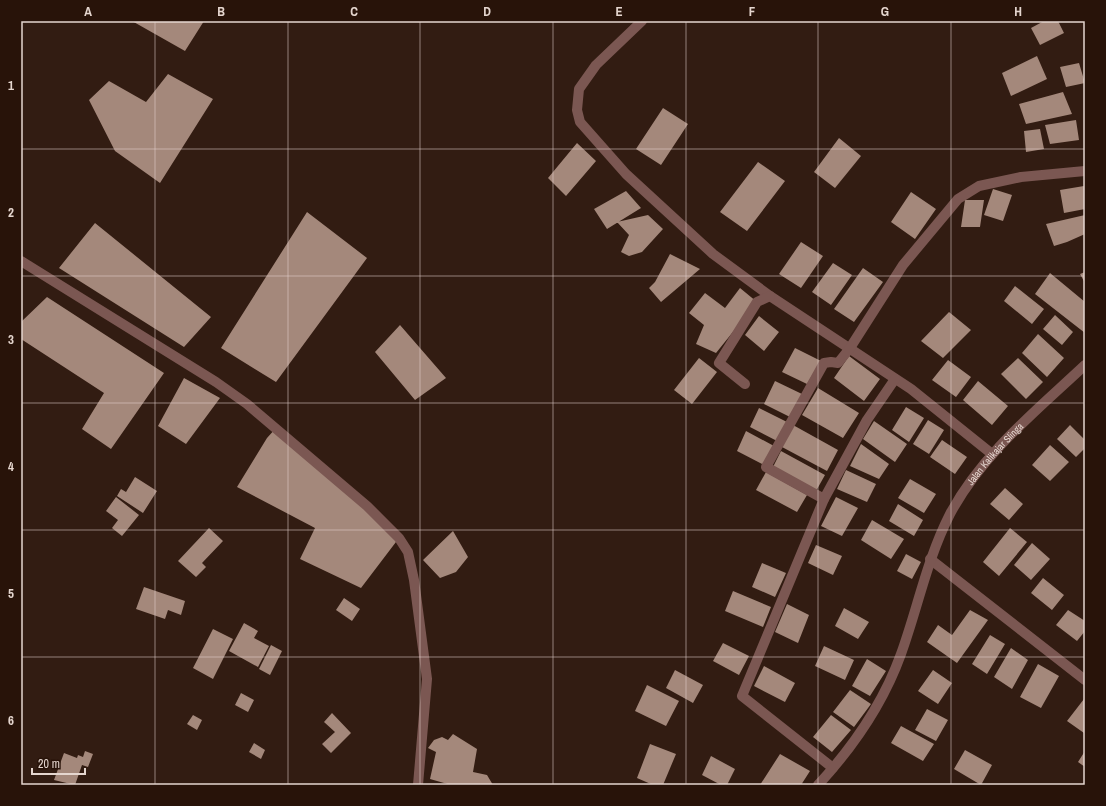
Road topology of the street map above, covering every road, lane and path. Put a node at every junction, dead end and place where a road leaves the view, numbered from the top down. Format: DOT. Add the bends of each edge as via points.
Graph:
graph roads {
  1 [pos="642,21"];
  2 [pos="1085,171"];
  3 [pos="21,261"];
  4 [pos="770,296"];
  5 [pos="850,348"];
  6 [pos="1085,365"];
  7 [pos="895,379"];
  8 [pos="745,384"];
  9 [pos="992,454"];
  10 [pos="824,499"];
  11 [pos="933,561"];
  12 [pos="1085,680"];
  13 [pos="833,768"];
  14 [pos="418,785"];
  15 [pos="818,785"];
  1 -- 4 [label="street" via="596,65 579,89 580,122 626,174 713,254"];
  2 -- 5 [label="street" via="1021,177 979,186 958,199 903,265"];
  3 -- 14 [label="street" via="216,382 247,404 367,506 399,538 408,552 414,580 427,679"];
  4 -- 5 [label="street"];
  4 -- 8 [label="street" via="757,302 719,363"];
  5 -- 7 [label="street"];
  5 -- 10 [label="street" via="838,363 824,363 818,371 766,467"];
  6 -- 9 [label="street, Jalan Kalikajar Slinga"];
  7 -- 9 [label="street"];
  7 -- 10 [label="street" via="867,420"];
  9 -- 11 [label="street, Jalan Kalikajar Slinga" via="972,479 950,514"];
  10 -- 13 [label="street" via="742,696"];
  11 -- 12 [label="street"];
  11 -- 13 [label="street, Jalan Kalikajar Slinga" via="890,680 874,713"];
  13 -- 15 [label="street, Jalan Kalikajar Slinga"];
}
